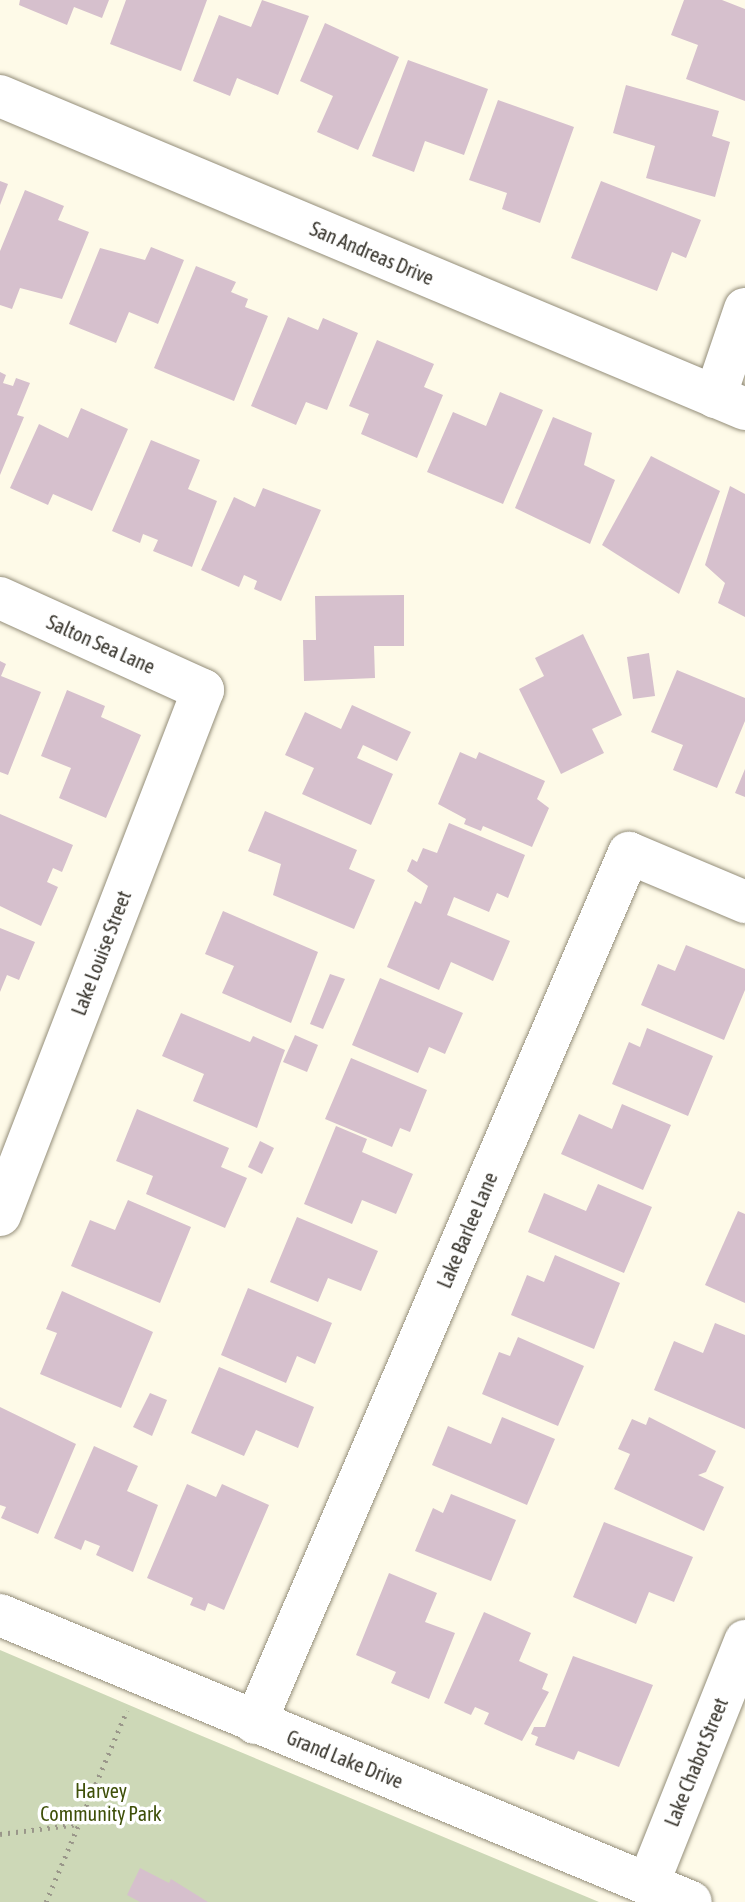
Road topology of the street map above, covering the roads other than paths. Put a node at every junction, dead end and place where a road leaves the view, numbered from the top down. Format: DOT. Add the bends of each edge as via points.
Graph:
graph roads {
  1 [pos="0,96"];
  2 [pos="745,309"];
  3 [pos="730,403"];
  4 [pos="0,598"];
  5 [pos="203,690"];
  6 [pos="745,902"];
  7 [pos="0,1215"];
  8 [pos="0,1615"];
  9 [pos="745,1641"];
  10 [pos="255,1723"];
  11 [pos="648,1884"];
  12 [pos="691,1902"];
  1 -- 3 [label="street, San Andreas Drive"];
  2 -- 3 [label="street"];
  4 -- 5 [label="street, Salton Sea Lane"];
  5 -- 7 [label="street, Lake Louise Street"];
  6 -- 10 [label="street, Lake Barlee Lane" via="629,853"];
  8 -- 10 [label="street, Grand Lake Drive"];
  9 -- 11 [label="street, Lake Chabot Street"];
  10 -- 11 [label="street, Grand Lake Drive"];
  11 -- 12 [label="street, Grand Lake Drive"];
}
